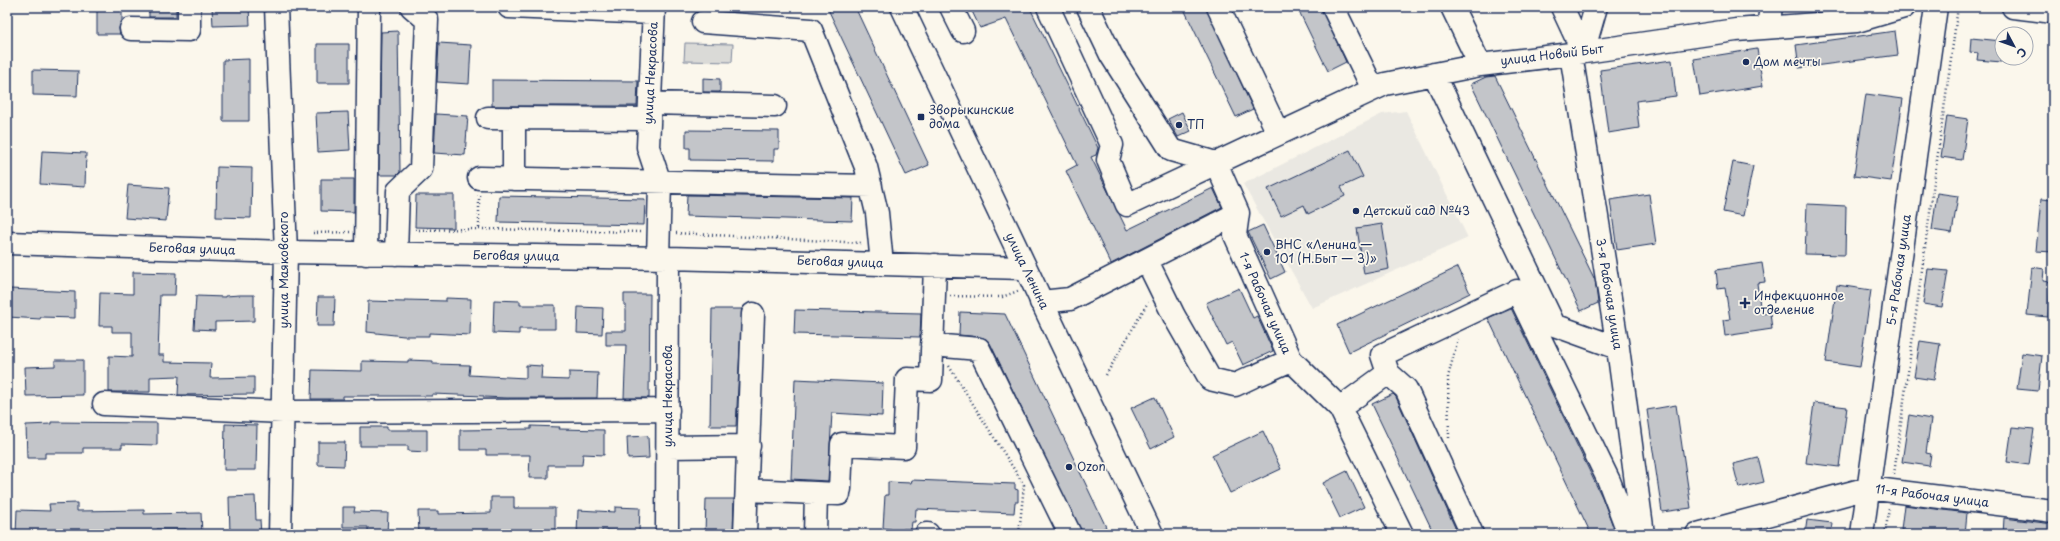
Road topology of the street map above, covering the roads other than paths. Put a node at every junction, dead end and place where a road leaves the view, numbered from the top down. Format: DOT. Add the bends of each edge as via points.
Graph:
graph roads {
  1 [pos="189,7"];
  2 [pos="201,7"];
  3 [pos="276,7"];
  4 [pos="369,7"];
  5 [pos="412,7"];
  6 [pos="509,7"];
  7 [pos="902,7"];
  8 [pos="951,7"];
  9 [pos="1048,7"];
  10 [pos="1088,7"];
  11 [pos="1218,7"];
  12 [pos="1333,7"];
  13 [pos="1452,7"];
  14 [pos="1562,7"];
  15 [pos="1596,7"];
  16 [pos="1904,7"];
  17 [pos="1936,7"];
  18 [pos="2013,7"];
  19 [pos="2017,7"];
  20 [pos="654,10"];
  21 [pos="2053,12"];
  22 [pos="1858,14"];
  23 [pos="1770,17"];
  24 [pos="703,22"];
  25 [pos="131,29"];
  26 [pos="202,30"];
  27 [pos="963,31"];
  28 [pos="1577,53"];
  29 [pos="1480,65"];
  30 [pos="1434,74"];
  31 [pos="1373,89"];
  32 [pos="775,106"];
  33 [pos="649,111"];
  34 [pos="488,118"];
  35 [pos="514,118"];
  36 [pos="1278,133"];
  37 [pos="1216,163"];
  38 [pos="479,178"];
  39 [pos="514,179"];
  40 [pos="660,183"];
  41 [pos="871,186"];
  42 [pos="1238,213"];
  43 [pos="7,243"];
  44 [pos="286,252"];
  45 [pos="366,254"];
  46 [pos="396,254"];
  47 [pos="663,258"];
  48 [pos="1147,260"];
  49 [pos="882,264"];
  50 [pos="935,265"];
  51 [pos="1024,268"];
  52 [pos="1532,300"];
  53 [pos="1041,302"];
  54 [pos="753,314"];
  55 [pos="932,345"];
  56 [pos="1618,348"];
  57 [pos="1291,360"];
  58 [pos="1388,373"];
  59 [pos="104,404"];
  60 [pos="1340,408"];
  61 [pos="668,410"];
  62 [pos="283,412"];
  63 [pos="749,446"];
  64 [pos="668,447"];
  65 [pos="1868,488"];
  66 [pos="748,490"];
  67 [pos="816,494"];
  68 [pos="2053,511"];
  69 [pos="1148,533"];
  70 [pos="280,534"];
  71 [pos="667,534"];
  72 [pos="746,534"];
  73 [pos="815,534"];
  74 [pos="1070,534"];
  75 [pos="1402,534"];
  76 [pos="1472,534"];
  77 [pos="1629,534"];
  78 [pos="1643,534"];
  79 [pos="1696,534"];
  80 [pos="1862,534"];
  1 -- 25 [label="street" via="189,30"];
  2 -- 26 [label="street"];
  3 -- 44 [label="street, улица Маяковского"];
  4 -- 45 [label="street"];
  5 -- 46 [label="street" via="427,20 422,169 398,191"];
  6 -- 20 [label="street"];
  7 -- 51 [label="street, улица Ленина"];
  8 -- 27 [label="street"];
  9 -- 37 [label="street, улица Новый Быт" via="1112,145 1108,160 1127,205"];
  10 -- 37 [label="street" via="1110,55 1171,150"];
  11 -- 36 [label="street"];
  12 -- 31 [label="street"];
  13 -- 29 [label="street"];
  14 -- 28 [label="street"];
  15 -- 28 [label="street"];
  16 -- 22 [label="street, улица Новый Быт"];
  17 -- 65 [label="street, 5-я Рабочая улица"];
  18 -- 19 [label="street"];
  19 -- 21 [label="street"];
  20 -- 33 [label="street, улица Некрасова"];
  22 -- 23 [label="street, улица Новый Быт"];
  23 -- 28 [label="street, улица Новый Быт" via="1736,30"];
  24 -- 41 [label="street" via="811,30 866,167"];
  28 -- 29 [label="street, улица Новый Быт"];
  28 -- 56 [label="street, 3-я Рабочая улица"];
  29 -- 30 [label="street, улица Новый Быт"];
  30 -- 31 [label="street, улица Новый Быт"];
  30 -- 52 [label="street"];
  31 -- 36 [label="street, улица Новый Быт"];
  32 -- 33 [label="street"];
  33 -- 35 [label="street"];
  33 -- 40 [label="street, улица Некрасова" via="648,147"];
  34 -- 35 [label="street"];
  35 -- 39 [label="street"];
  36 -- 37 [label="street, улица Новый Быт"];
  37 -- 42 [label="street"];
  38 -- 39 [label="street"];
  39 -- 40 [label="street"];
  40 -- 41 [label="street"];
  40 -- 47 [label="street, улица Некрасова"];
  41 -- 49 [label="street" via="877,213"];
  42 -- 48 [label="street"];
  42 -- 57 [label="street, 1-я Рабочая улица" via="1235,235"];
  43 -- 44 [label="street, Беговая улица"];
  44 -- 45 [label="street, Беговая улица"];
  44 -- 62 [label="street, улица Маяковского"];
  45 -- 46 [label="street, Беговая улица"];
  46 -- 47 [label="street, Беговая улица"];
  47 -- 49 [label="street, Беговая улица"];
  47 -- 61 [label="street, улица Некрасова"];
  48 -- 53 [label="street" via="1070,300"];
  48 -- 57 [label="street" via="1174,316 1210,379 1235,385"];
  49 -- 50 [label="street, Беговая улица"];
  50 -- 51 [label="street, Беговая улица"];
  50 -- 55 [label="street"];
  51 -- 53 [label="street, улица Ленина"];
  52 -- 56 [label="street" via="1554,325"];
  52 -- 58 [label="street" via="1517,291 1382,355"];
  52 -- 77 [label="street"];
  53 -- 69 [label="street, улица Ленина"];
  54 -- 63 [label="street"];
  55 -- 67 [label="street" via="931,380 907,379 904,447 842,444 839,492"];
  55 -- 74 [label="street" via="979,349"];
  56 -- 78 [label="street, 3-я Рабочая улица"];
  57 -- 60 [label="street, 1-я Рабочая улица"];
  58 -- 60 [label="street"];
  58 -- 76 [label="street" via="1406,389"];
  59 -- 62 [label="street"];
  60 -- 75 [label="street, 1-я Рабочая улица"];
  61 -- 62 [label="street"];
  61 -- 64 [label="street, улица Некрасова"];
  62 -- 70 [label="street, улица Маяковского"];
  63 -- 64 [label="street"];
  63 -- 66 [label="street"];
  64 -- 71 [label="street, улица Некрасова"];
  65 -- 68 [label="street, 11-я Рабочая улица"];
  65 -- 79 [label="street, 11-я Рабочая улица"];
  65 -- 80 [label="street, 5-я Рабочая улица"];
  66 -- 67 [label="street"];
  66 -- 72 [label="street"];
  67 -- 73 [label="street"];
}
